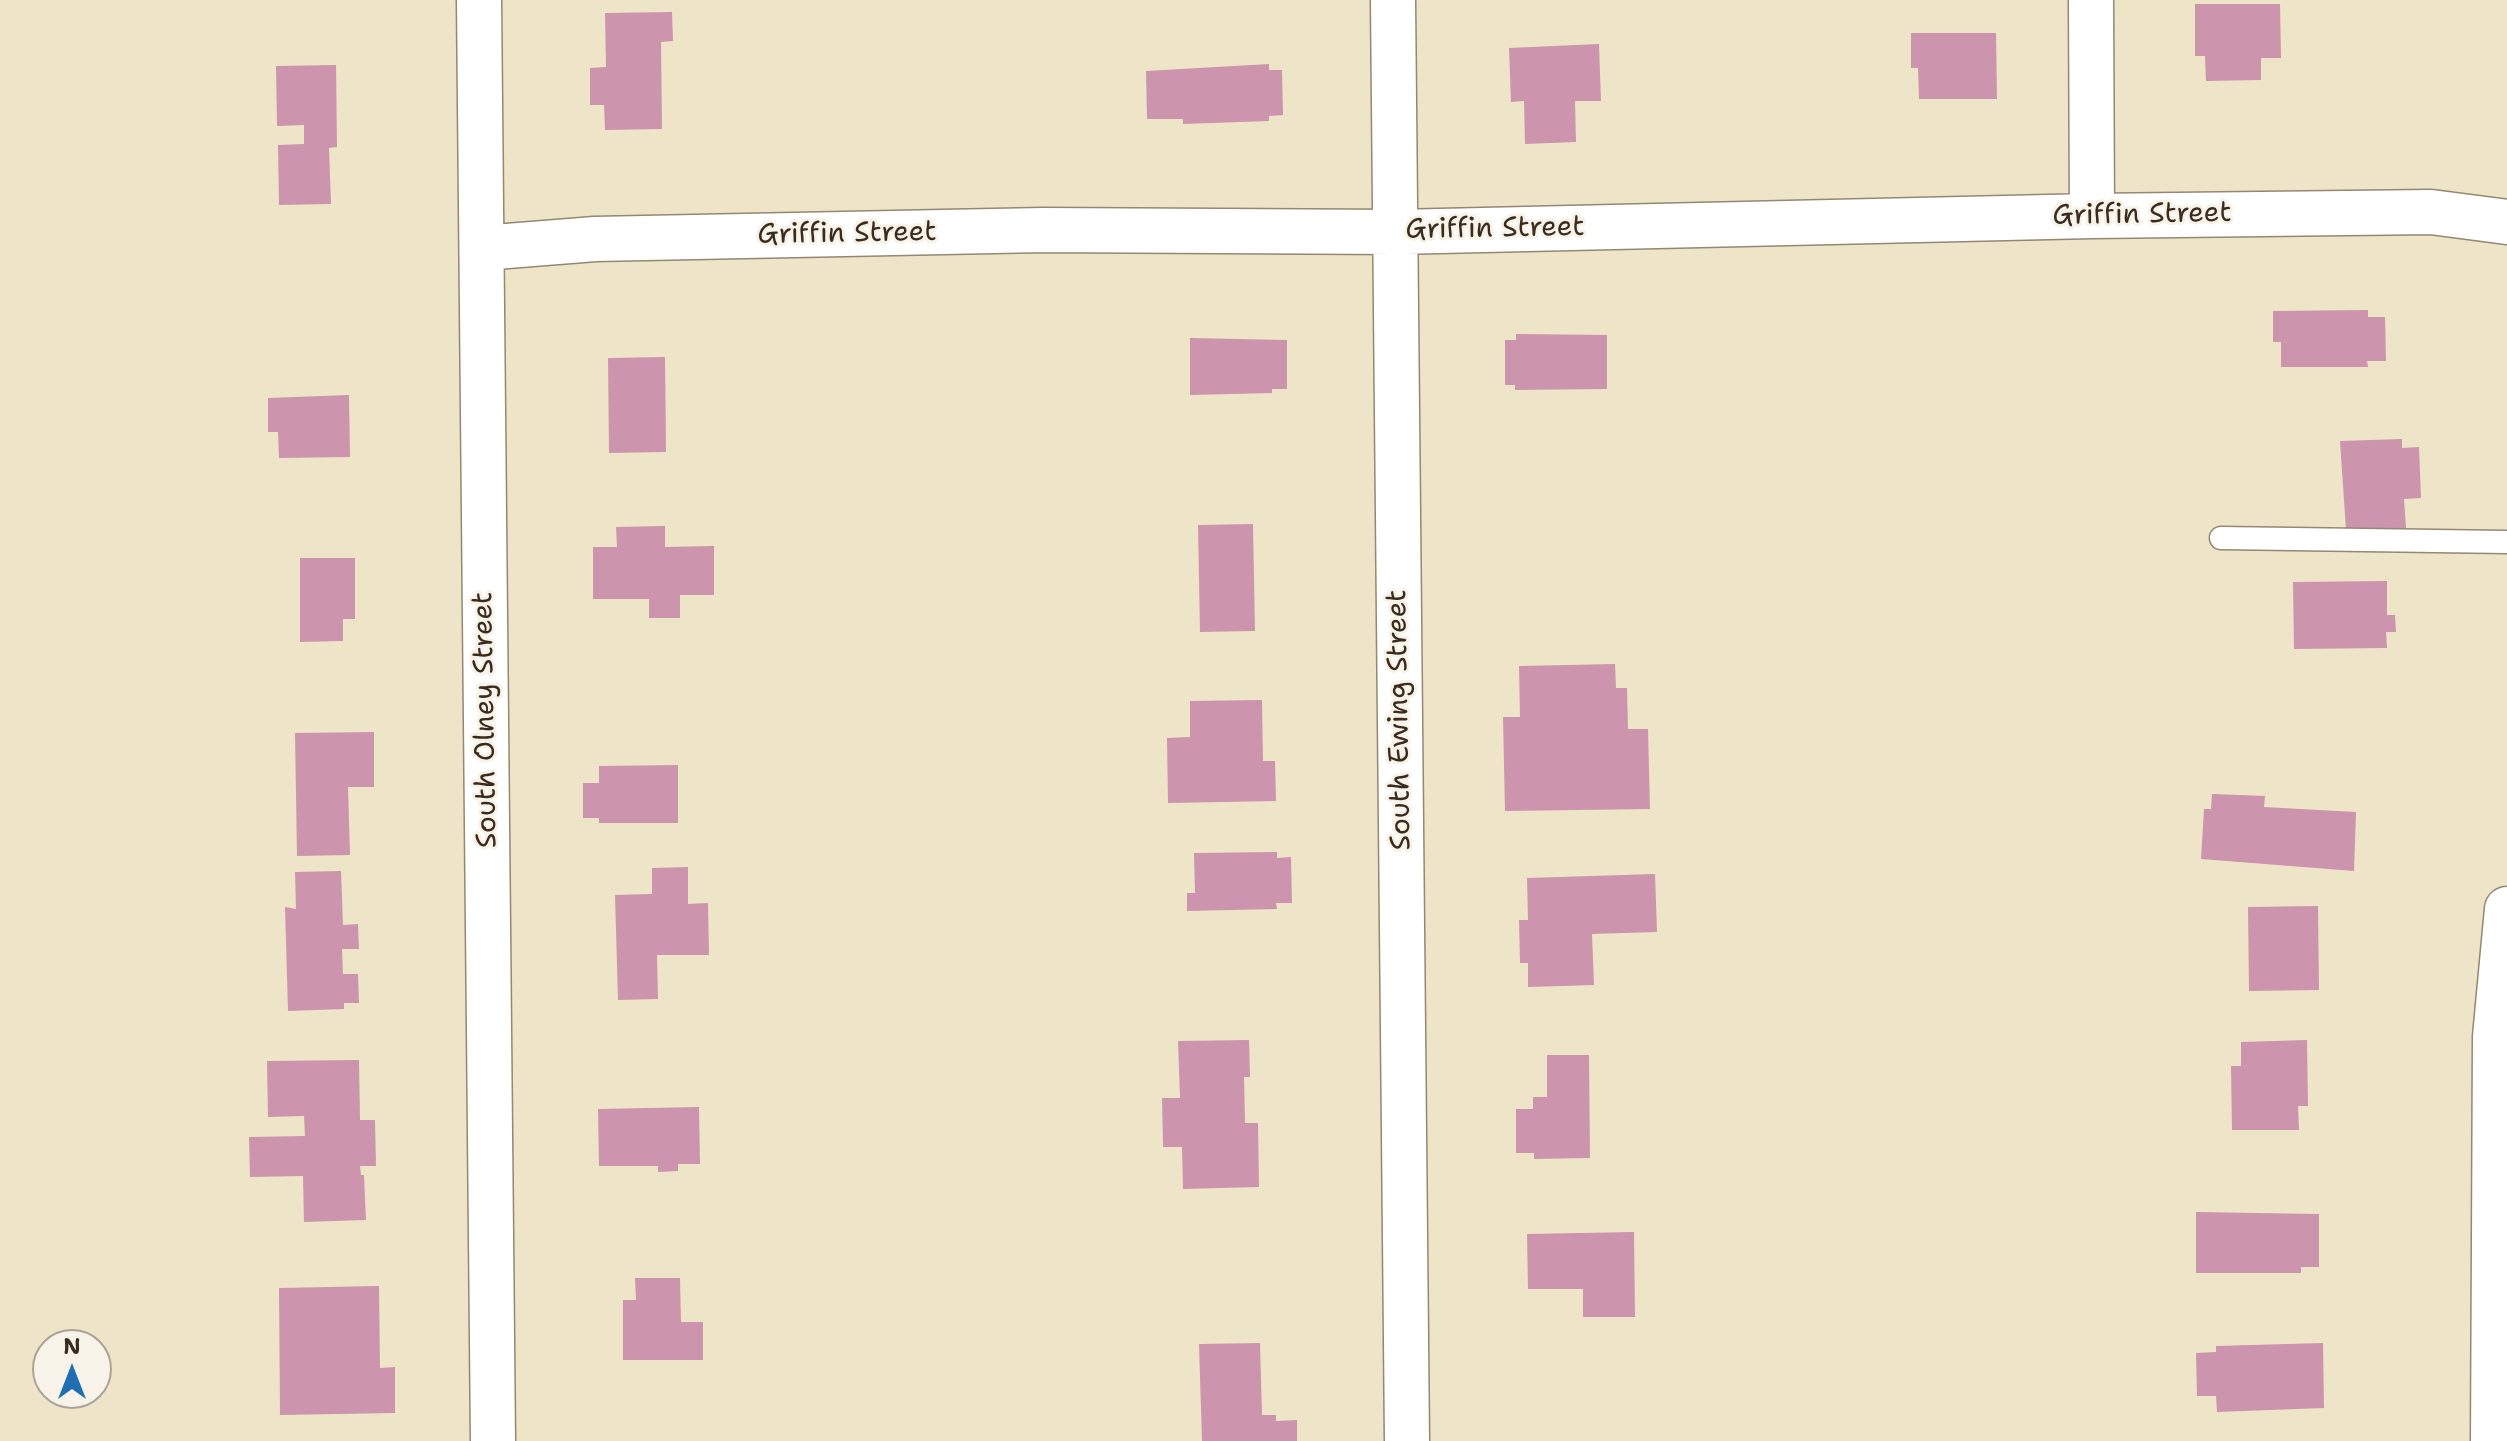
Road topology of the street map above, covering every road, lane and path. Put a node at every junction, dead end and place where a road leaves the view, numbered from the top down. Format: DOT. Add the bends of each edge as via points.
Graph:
graph roads {
  1 [pos="479,0"];
  2 [pos="1393,0"];
  3 [pos="2091,0"];
  4 [pos="2092,216"];
  5 [pos="2507,222"];
  6 [pos="1396,232"];
  7 [pos="482,248"];
  8 [pos="2221,538"];
  9 [pos="2507,542"];
  10 [pos="2507,909"];
  11 [pos="493,1441"];
  12 [pos="1407,1441"];
  13 [pos="2493,1441"];
  1 -- 7 [label="street, South Olney Street"];
  2 -- 6 [label="street, South Ewing Street"];
  3 -- 4 [label="street"];
  4 -- 5 [label="street, Griffin Street" via="2431,212"];
  4 -- 6 [label="street, Griffin Street"];
  6 -- 7 [label="street, Griffin Street" via="1027,231 595,239"];
  6 -- 12 [label="street, South Ewing Street"];
  7 -- 11 [label="street, South Olney Street"];
  8 -- 9 [label="lane"];
  10 -- 13 [label="street" via="2495,1037"];
}
